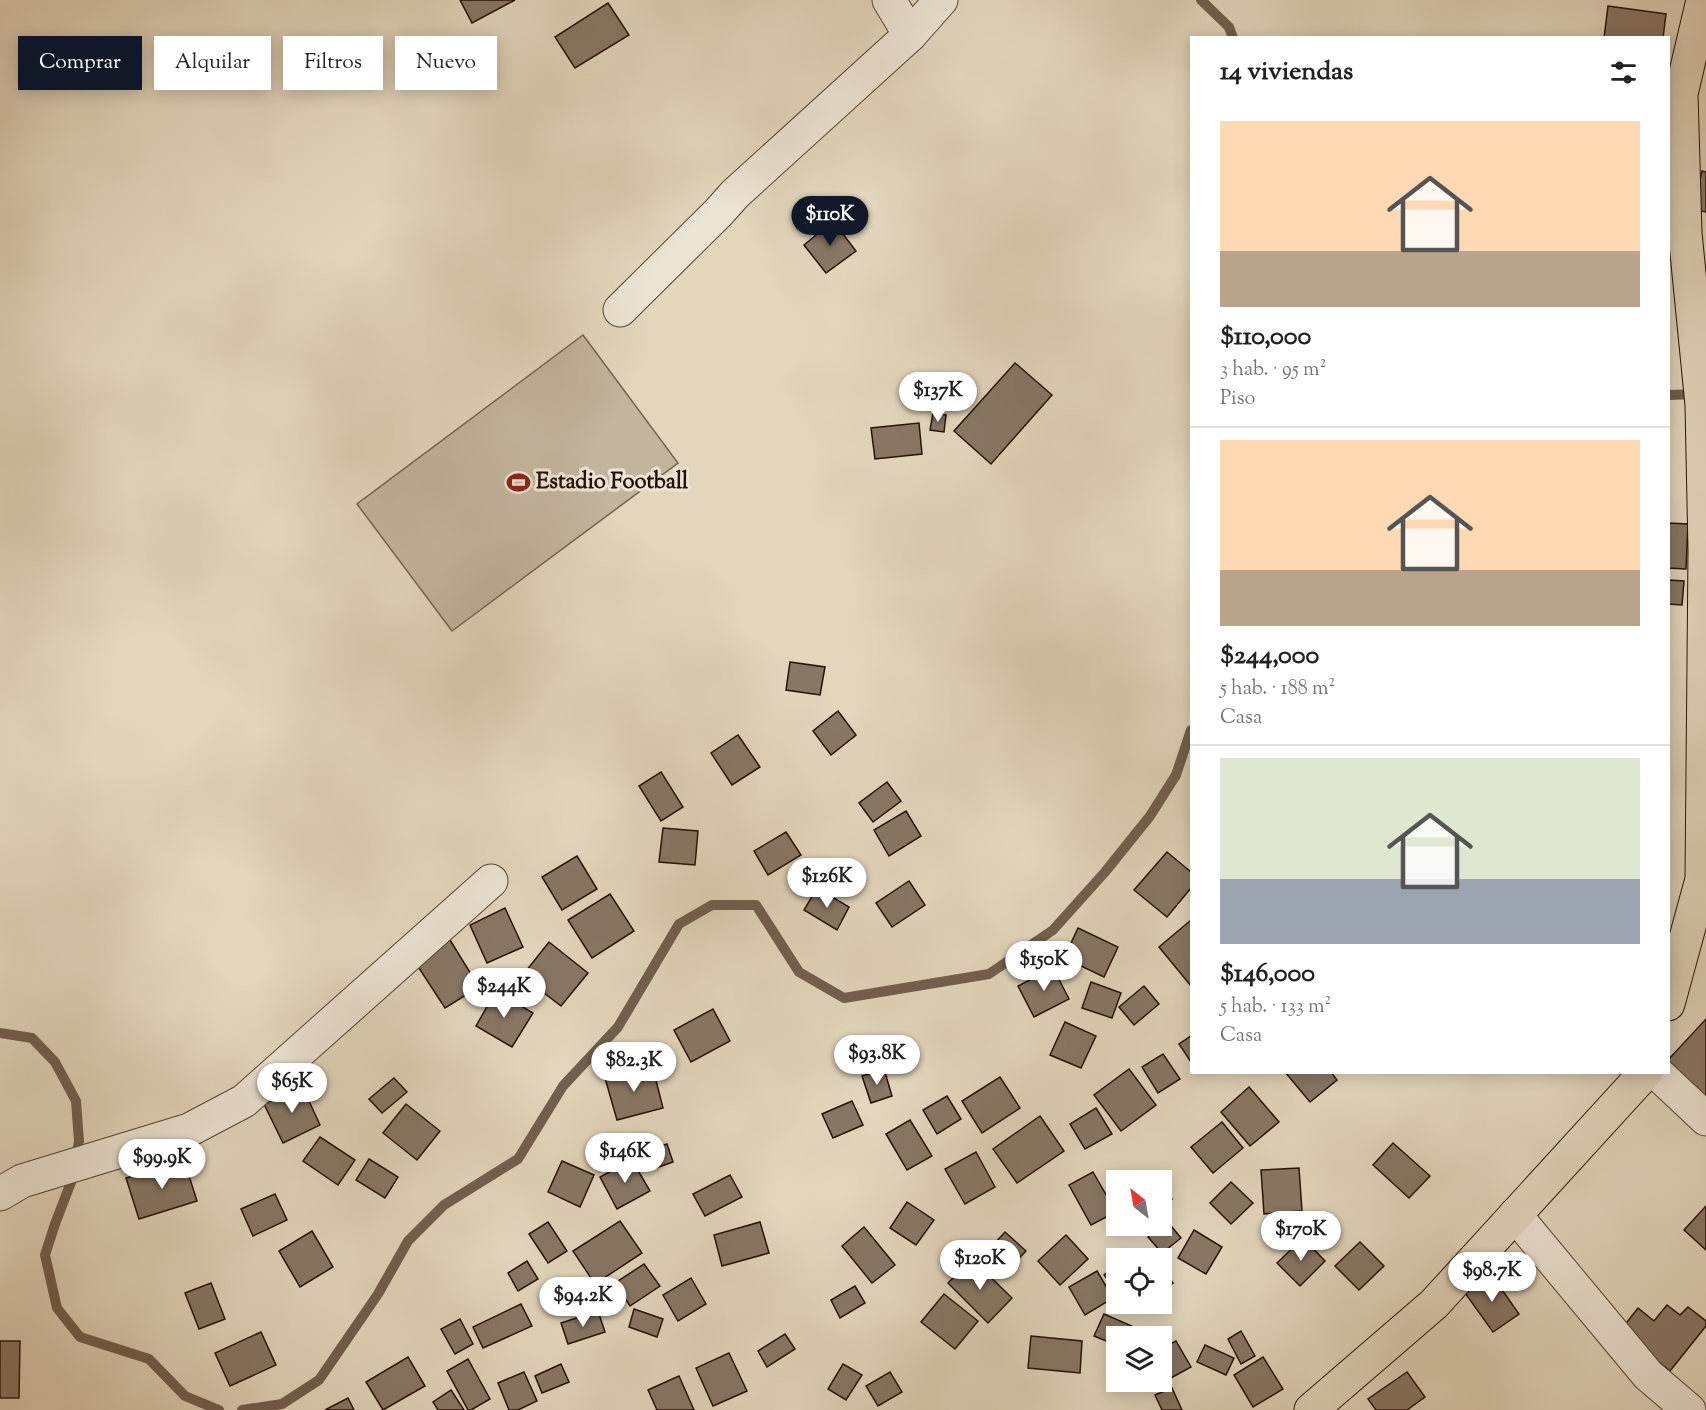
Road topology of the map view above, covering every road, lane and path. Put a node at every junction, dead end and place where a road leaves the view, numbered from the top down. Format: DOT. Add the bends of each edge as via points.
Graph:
graph roads {
  1 [pos="889,0"];
  2 [pos="941,0"];
  3 [pos="1703,0"];
  4 [pos="910,35"];
  5 [pos="1695,236"];
  6 [pos="620,310"];
  7 [pos="1705,551"];
  8 [pos="491,881"];
  9 [pos="1670,997"];
  10 [pos="1644,1074"];
  11 [pos="1658,1074"];
  12 [pos="1706,1119"];
  13 [pos="0,1194"];
  14 [pos="1515,1215"];
  15 [pos="1311,1410"];
  16 [pos="1689,1410"];
  1 -- 4 [label="street"];
  2 -- 4 [label="street"];
  3 -- 5 [label="highway" via="1681,94"];
  4 -- 6 [label="street" via="735,194"];
  5 -- 7 [label="highway"];
  7 -- 9 [label="highway" via="1702,879"];
  8 -- 13 [label="street" via="244,1101 189,1130 22,1181"];
  10 -- 14 [label="highway"];
  11 -- 12 [label="street"];
  14 -- 15 [label="highway" via="1434,1304"];
  14 -- 16 [label="street" via="1648,1375"];
}
